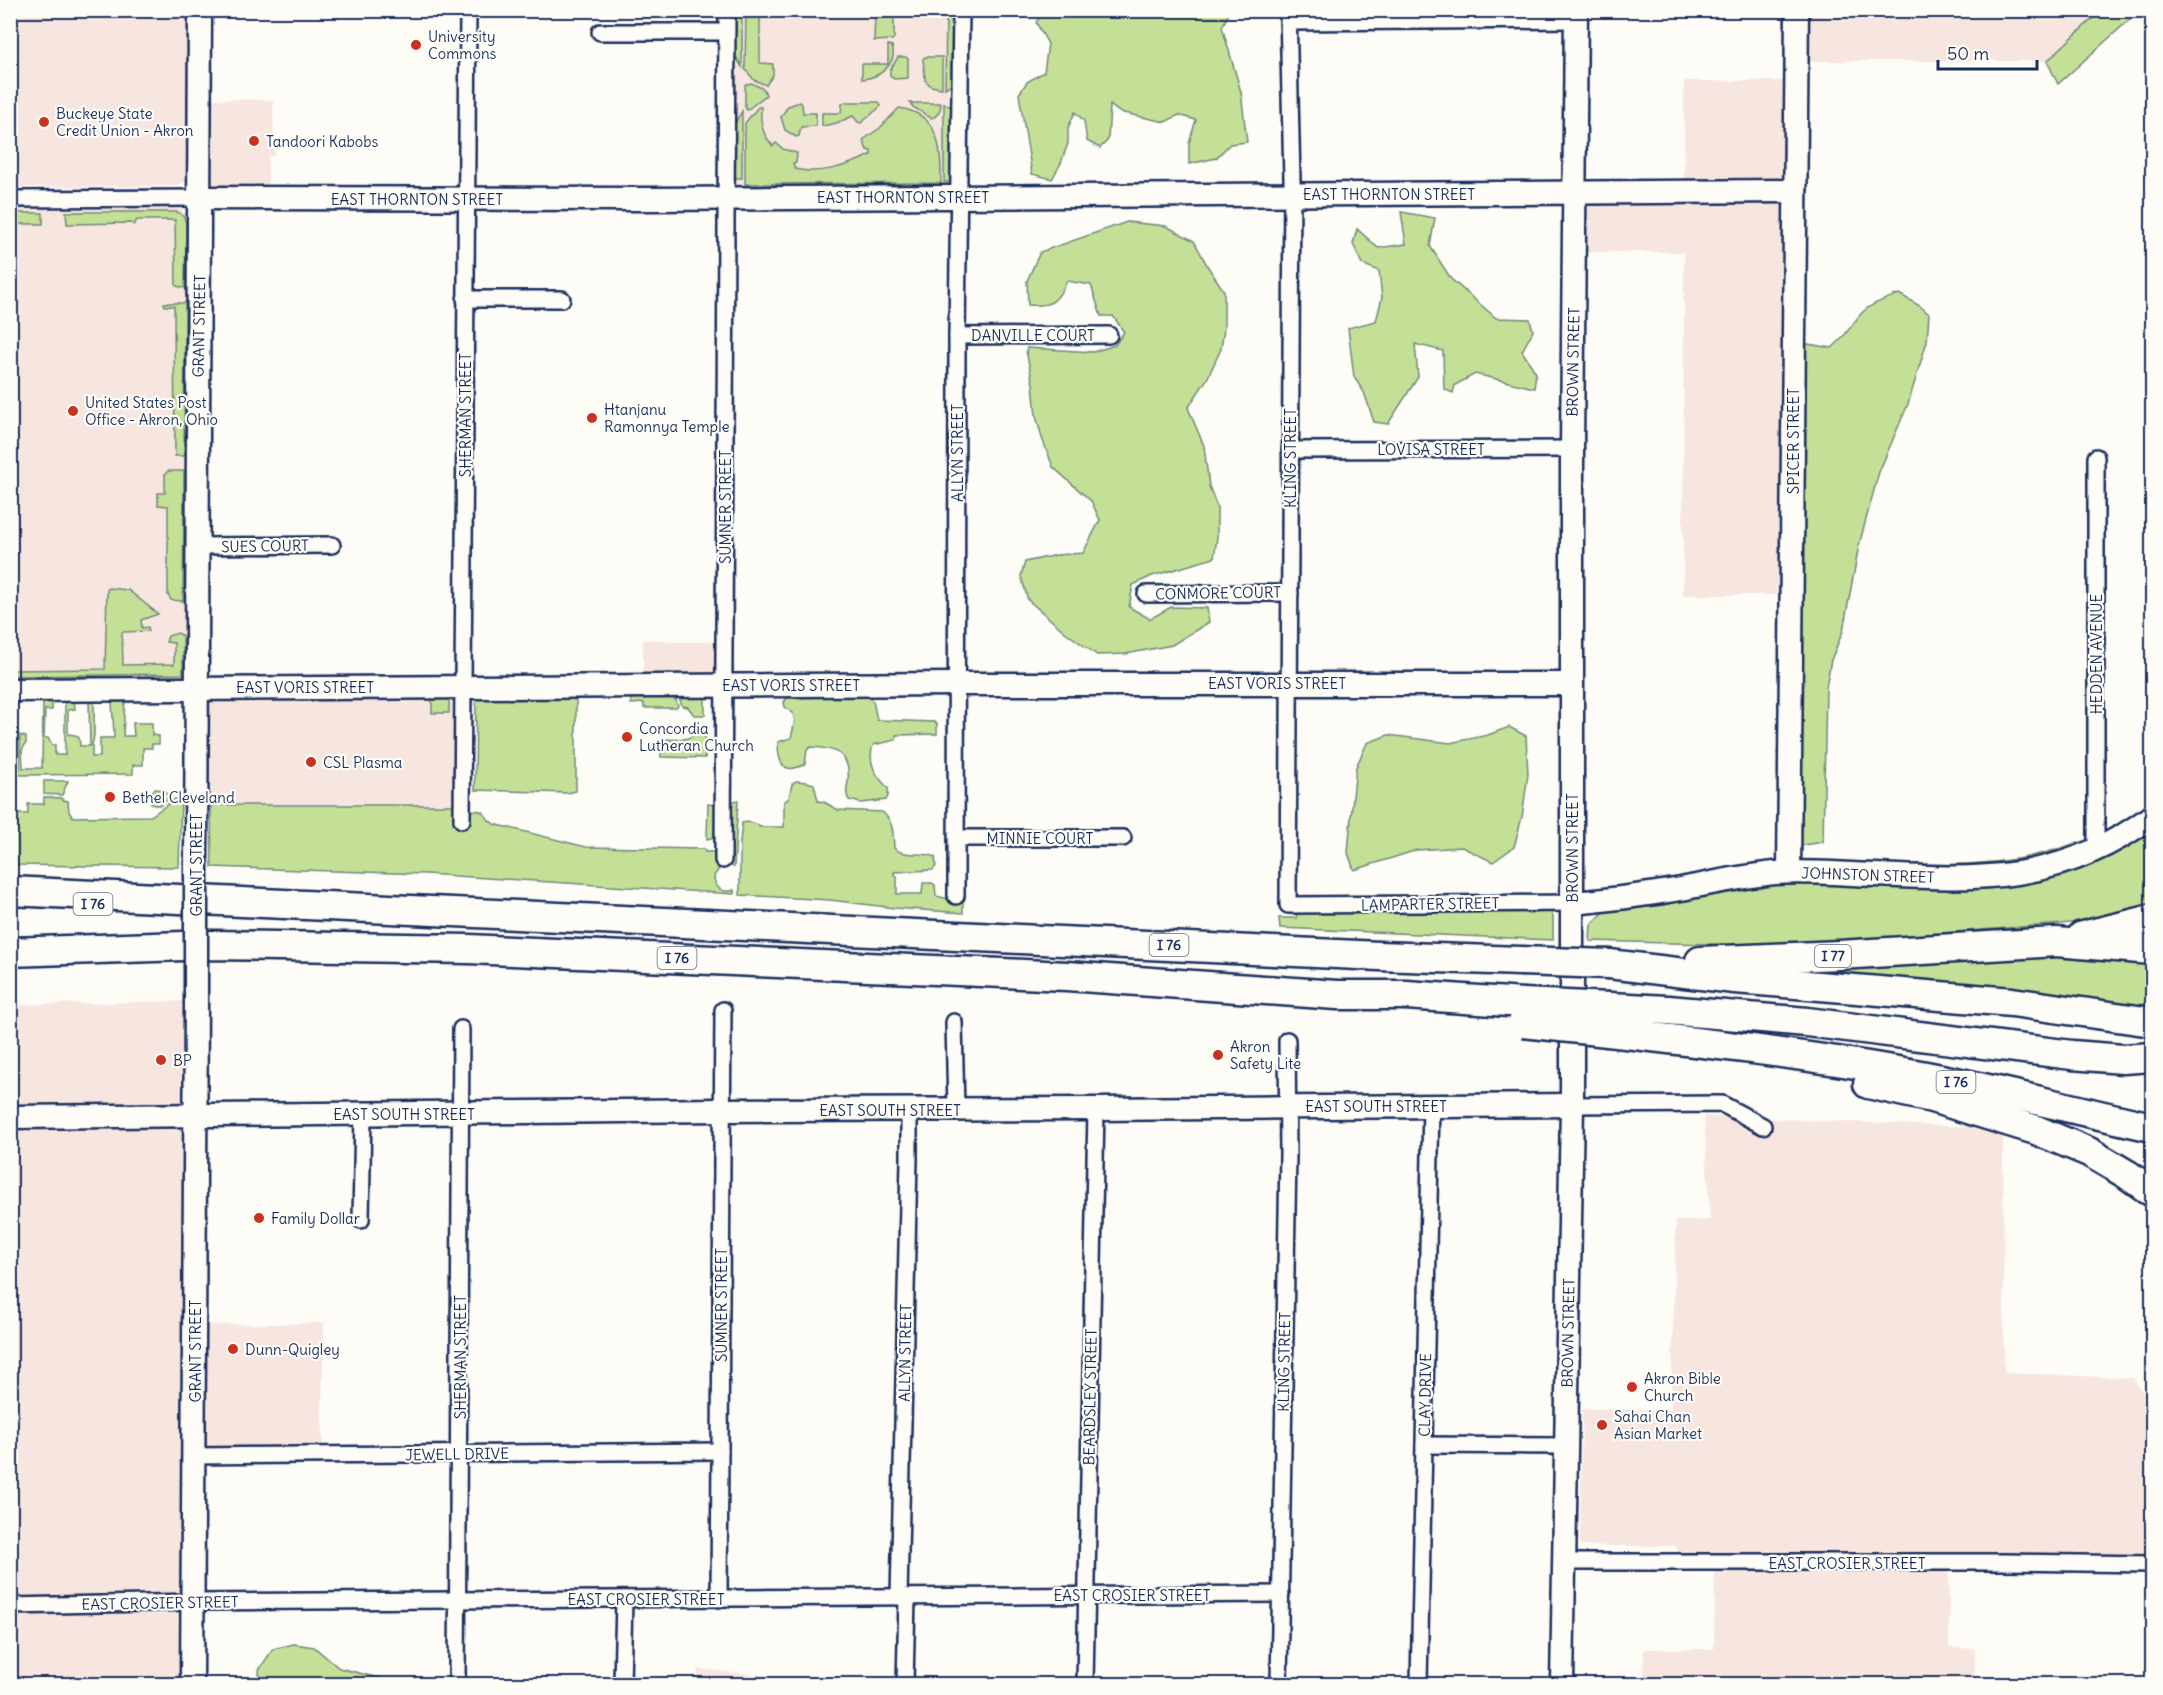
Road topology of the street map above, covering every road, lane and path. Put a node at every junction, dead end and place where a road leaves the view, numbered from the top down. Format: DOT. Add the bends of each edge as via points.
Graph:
graph roads {
  1 [pos="200,10"];
  2 [pos="468,10"];
  3 [pos="727,10"];
  4 [pos="961,10"];
  5 [pos="1797,10"];
  6 [pos="1576,15"];
  7 [pos="1288,16"];
  8 [pos="600,32"];
  9 [pos="726,32"];
  10 [pos="1795,191"];
  11 [pos="1575,193"];
  12 [pos="1292,194"];
  13 [pos="958,196"];
  14 [pos="200,198"];
  15 [pos="727,198"];
  16 [pos="466,199"];
  17 [pos="10,200"];
  18 [pos="465,299"];
  19 [pos="562,299"];
  20 [pos="1108,335"];
  21 [pos="957,336"];
  22 [pos="1572,449"];
  23 [pos="1290,450"];
  24 [pos="2096,457"];
  25 [pos="332,545"];
  26 [pos="198,546"];
  27 [pos="1290,593"];
  28 [pos="1146,594"];
  29 [pos="1290,683"];
  30 [pos="958,684"];
  31 [pos="1572,684"];
  32 [pos="724,686"];
  33 [pos="463,687"];
  34 [pos="197,688"];
  35 [pos="10,690"];
  36 [pos="2152,816"];
  37 [pos="462,820"];
  38 [pos="957,838"];
  39 [pos="1123,838"];
  40 [pos="2096,852"];
  41 [pos="723,860"];
  42 [pos="1789,872"];
  43 [pos="10,891"];
  44 [pos="956,896"];
  45 [pos="176,899"];
  46 [pos="1573,903"];
  47 [pos="1288,905"];
  48 [pos="10,909"];
  49 [pos="2152,919"];
  50 [pos="2056,942"];
  51 [pos="2152,950"];
  52 [pos="12,951"];
  53 [pos="1609,964"];
  54 [pos="723,1010"];
  55 [pos="1609,1020"];
  56 [pos="954,1022"];
  57 [pos="2152,1022"];
  58 [pos="461,1029"];
  59 [pos="1287,1040"];
  60 [pos="1757,1049"];
  61 [pos="2152,1057"];
  62 [pos="1572,1105"];
  63 [pos="1431,1106"];
  64 [pos="1288,1107"];
  65 [pos="1096,1109"];
  66 [pos="723,1110"];
  67 [pos="909,1110"];
  68 [pos="956,1110"];
  69 [pos="363,1114"];
  70 [pos="461,1114"];
  71 [pos="196,1116"];
  72 [pos="10,1117"];
  73 [pos="1763,1126"];
  74 [pos="2152,1127"];
  75 [pos="2152,1192"];
  76 [pos="361,1220"];
  77 [pos="1424,1445"];
  78 [pos="1567,1446"];
  79 [pos="720,1451"];
  80 [pos="460,1455"];
  81 [pos="194,1456"];
  82 [pos="1564,1562"];
  83 [pos="2152,1564"];
  84 [pos="1281,1594"];
  85 [pos="1086,1596"];
  86 [pos="903,1597"];
  87 [pos="624,1599"];
  88 [pos="718,1599"];
  89 [pos="458,1601"];
  90 [pos="193,1602"];
  91 [pos="10,1606"];
  92 [pos="192,1684"];
  93 [pos="457,1684"];
  94 [pos="622,1684"];
  95 [pos="905,1684"];
  96 [pos="1085,1684"];
  97 [pos="1279,1684"];
  98 [pos="1419,1684"];
  99 [pos="1562,1684"];
  1 -- 14 [label="main road, GRANT STREET"];
  2 -- 16 [label="street, SHERMAN STREET"];
  3 -- 9 [label="street, SUMNER STREET"];
  4 -- 13 [label="street, ALLYN STREET"];
  5 -- 10 [label="main road, SPICER STREET"];
  6 -- 7 [label="street"];
  6 -- 11 [label="main road, BROWN STREET"];
  7 -- 12 [label="street, KLING STREET"];
  8 -- 9 [label="street"];
  9 -- 15 [label="street, SUMNER STREET"];
  10 -- 11 [label="main road, EAST THORNTON STREET"];
  10 -- 42 [label="main road, SPICER STREET"];
  11 -- 12 [label="main road, EAST THORNTON STREET"];
  11 -- 22 [label="main road, BROWN STREET"];
  12 -- 13 [label="main road, EAST THORNTON STREET"];
  12 -- 23 [label="street, KLING STREET"];
  13 -- 15 [label="main road, EAST THORNTON STREET"];
  13 -- 21 [label="street, ALLYN STREET"];
  14 -- 16 [label="main road, EAST THORNTON STREET"];
  14 -- 17 [label="street, EAST THORNTON STREET"];
  14 -- 26 [label="main road, GRANT STREET"];
  15 -- 16 [label="main road, EAST THORNTON STREET"];
  15 -- 32 [label="street, SUMNER STREET"];
  16 -- 18 [label="street, SHERMAN STREET"];
  18 -- 19 [label="street"];
  18 -- 33 [label="street, SHERMAN STREET"];
  20 -- 21 [label="street, DANVILLE COURT"];
  21 -- 30 [label="street, ALLYN STREET"];
  22 -- 23 [label="street, LOVISA STREET"];
  22 -- 31 [label="main road, BROWN STREET"];
  23 -- 27 [label="street, KLING STREET"];
  24 -- 40 [label="street, HEDDEN AVENUE"];
  25 -- 26 [label="street, SUES COURT"];
  26 -- 34 [label="main road, GRANT STREET"];
  27 -- 28 [label="street, CONMORE COURT"];
  27 -- 29 [label="street, KLING STREET"];
  29 -- 30 [label="main road, EAST VORIS STREET"];
  29 -- 31 [label="main road, EAST VORIS STREET"];
  29 -- 47 [label="street, KLING STREET"];
  30 -- 32 [label="main road, EAST VORIS STREET"];
  30 -- 38 [label="street, ALLYN STREET"];
  31 -- 46 [label="main road, BROWN STREET"];
  32 -- 33 [label="main road, EAST VORIS STREET"];
  32 -- 41 [label="street, SUMNER STREET"];
  33 -- 34 [label="main road, EAST VORIS STREET"];
  33 -- 37 [label="street, SHERMAN STREET"];
  34 -- 35 [label="main road, EAST VORIS STREET"];
  34 -- 71 [label="main road, GRANT STREET, bridge"];
  36 -- 40 [label="main road, JOHNSTON STREET"];
  38 -- 39 [label="street, MINNIE COURT"];
  38 -- 44 [label="street, ALLYN STREET"];
  40 -- 42 [label="main road, JOHNSTON STREET" via="2021,874 1980,878"];
  42 -- 46 [label="main road, JOHNSTON STREET"];
  43 -- 45 [label="highway"];
  45 -- 48 [label="highway, I 76"];
  45 -- 53 [label="highway, I 76, bridge"];
  46 -- 47 [label="street, LAMPARTER STREET"];
  46 -- 62 [label="main road, BROWN STREET"];
  49 -- 50 [label="highway, I 77"];
  50 -- 51 [label="highway, I 77"];
  50 -- 53 [label="highway, I 77"];
  52 -- 55 [label="highway, I 76, bridge" via="212,945 469,949 1067,976 1337,995 1406,995 1523,1013"];
  53 -- 57 [label="highway, I 76" via="1735,980 2012,1002"];
  54 -- 66 [label="street, SUMNER STREET"];
  55 -- 60 [label="highway, I 76"];
  55 -- 61 [label="highway" via="1668,1010 1807,1022 2019,1049 2123,1059"];
  56 -- 68 [label="street"];
  58 -- 70 [label="street, SHERMAN STREET"];
  59 -- 64 [label="street, KLING STREET"];
  60 -- 74 [label="highway, I 76" via="1900,1071"];
  60 -- 75 [label="highway" via="1828,1075 1932,1098 2036,1130 2089,1152"];
  62 -- 63 [label="main road, EAST SOUTH STREET"];
  62 -- 73 [label="street, EAST SOUTH STREET" via="1722,1104"];
  62 -- 78 [label="main road, BROWN STREET"];
  63 -- 64 [label="main road, EAST SOUTH STREET"];
  63 -- 77 [label="street, CLAY DRIVE"];
  64 -- 65 [label="main road, EAST SOUTH STREET"];
  64 -- 84 [label="street, KLING STREET"];
  65 -- 68 [label="main road, EAST SOUTH STREET"];
  65 -- 85 [label="street, BEARDSLEY STREET"];
  66 -- 67 [label="main road, EAST SOUTH STREET"];
  66 -- 70 [label="main road, EAST SOUTH STREET"];
  66 -- 79 [label="street, SUMNER STREET"];
  67 -- 68 [label="main road, EAST SOUTH STREET"];
  67 -- 86 [label="street, ALLYN STREET"];
  69 -- 70 [label="main road, EAST SOUTH STREET"];
  69 -- 71 [label="main road, EAST SOUTH STREET"];
  69 -- 76 [label="street"];
  70 -- 80 [label="street, SHERMAN STREET"];
  71 -- 72 [label="main road, EAST SOUTH STREET"];
  71 -- 81 [label="main road, GRANT STREET"];
  77 -- 78 [label="street"];
  77 -- 98 [label="street, CLAY DRIVE"];
  78 -- 82 [label="main road, BROWN STREET"];
  79 -- 80 [label="street, JEWELL DRIVE"];
  79 -- 88 [label="street, SUMNER STREET"];
  80 -- 81 [label="street, JEWELL DRIVE"];
  80 -- 89 [label="street, SHERMAN STREET"];
  81 -- 90 [label="main road, GRANT STREET"];
  82 -- 83 [label="street, EAST CROSIER STREET"];
  82 -- 99 [label="main road, BROWN STREET"];
  84 -- 85 [label="street, EAST CROSIER STREET"];
  84 -- 97 [label="street, KLING STREET"];
  85 -- 86 [label="street, EAST CROSIER STREET"];
  85 -- 96 [label="street, BEARDSLEY STREET"];
  86 -- 88 [label="street, EAST CROSIER STREET"];
  86 -- 95 [label="street, ALLYN STREET"];
  87 -- 88 [label="street, EAST CROSIER STREET"];
  87 -- 89 [label="street, EAST CROSIER STREET"];
  87 -- 94 [label="street"];
  89 -- 90 [label="street, EAST CROSIER STREET"];
  89 -- 93 [label="street, SHERMAN STREET"];
  90 -- 91 [label="street, EAST CROSIER STREET"];
  90 -- 92 [label="main road, GRANT STREET"];
}
